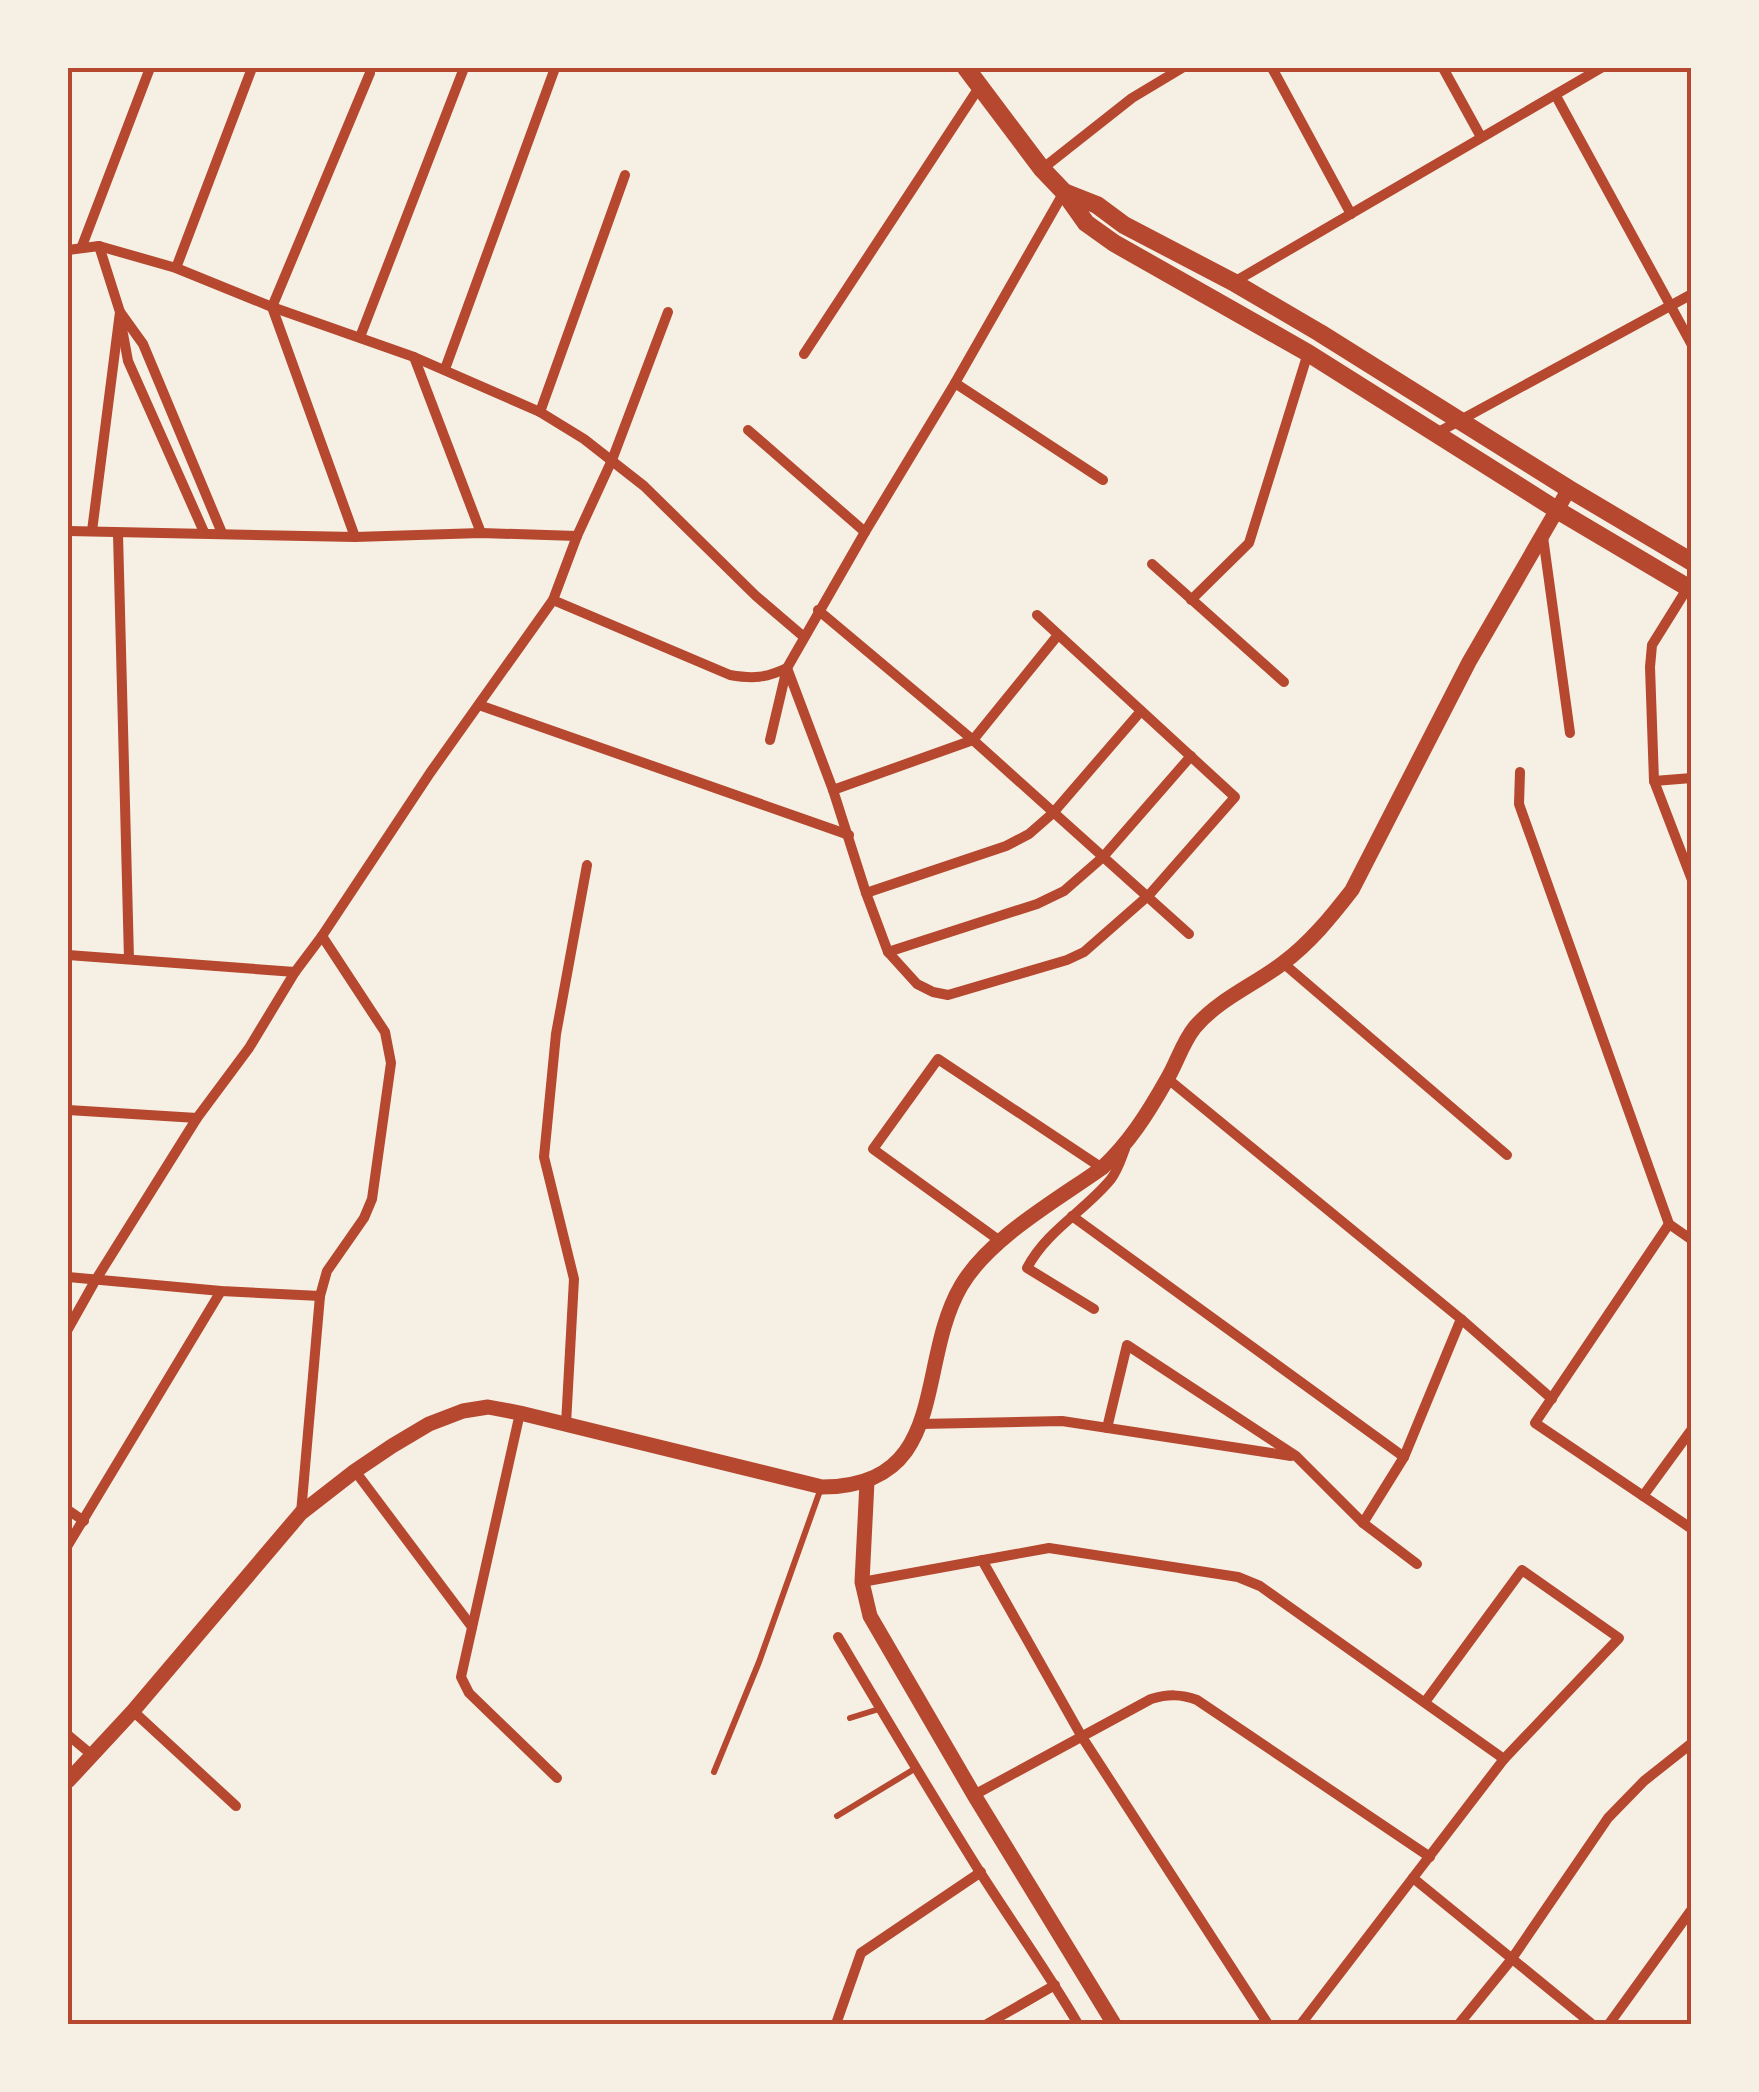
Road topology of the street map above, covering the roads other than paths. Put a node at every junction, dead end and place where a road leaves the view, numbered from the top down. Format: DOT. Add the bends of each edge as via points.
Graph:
graph roads {
  1 [pos="150,68"];
  2 [pos="252,68"];
  3 [pos="464,68"];
  4 [pos="555,68"];
  5 [pos="966,68"];
  6 [pos="1182,68"];
  7 [pos="1272,68"];
  8 [pos="1443,68"];
  9 [pos="1601,68"];
  10 [pos="370,73"];
  11 [pos="980,85"];
  12 [pos="1556,96"];
  13 [pos="1481,137"];
  14 [pos="1042,169"];
  15 [pos="625,175"];
  16 [pos="1064,192"];
  17 [pos="1351,214"];
  18 [pos="82,246"];
  19 [pos="99,246"];
  20 [pos="68,250"];
  21 [pos="176,268"];
  22 [pos="1233,282"];
  23 [pos="1692,294"];
  24 [pos="1669,306"];
  25 [pos="272,307"];
  26 [pos="120,312"];
  27 [pos="668,312"];
  28 [pos="360,337"];
  29 [pos="1692,345"];
  30 [pos="1308,353"];
  31 [pos="804,354"];
  32 [pos="414,357"];
  33 [pos="445,369"];
  34 [pos="955,383"];
  35 [pos="540,412"];
  36 [pos="1459,420"];
  37 [pos="748,430"];
  38 [pos="1434,434"];
  39 [pos="612,460"];
  40 [pos="1103,480"];
  41 [pos="1569,489"];
  42 [pos="1557,510"];
  43 [pos="68,531"];
  44 [pos="92,532"];
  45 [pos="204,532"];
  46 [pos="864,532"];
  47 [pos="222,533"];
  48 [pos="481,533"];
  49 [pos="118,534"];
  50 [pos="355,536"];
  51 [pos="577,536"];
  52 [pos="1543,537"];
  53 [pos="1692,562"];
  54 [pos="1152,564"];
  55 [pos="1690,587"];
  56 [pos="553,600"];
  57 [pos="1191,600"];
  58 [pos="818,610"];
  59 [pos="1037,615"];
  60 [pos="1058,635"];
  61 [pos="804,637"];
  62 [pos="787,668"];
  63 [pos="1284,682"];
  64 [pos="479,706"];
  65 [pos="1141,711"];
  66 [pos="1570,733"];
  67 [pos="770,740"];
  68 [pos="974,740"];
  69 [pos="1191,756"];
  70 [pos="1520,772"];
  71 [pos="1692,778"];
  72 [pos="1654,781"];
  73 [pos="833,790"];
  74 [pos="1053,812"];
  75 [pos="849,835"];
  76 [pos="1103,857"];
  77 [pos="587,865"];
  78 [pos="1692,880"];
  79 [pos="866,894"];
  80 [pos="1148,896"];
  81 [pos="1189,934"];
  82 [pos="322,936"];
  83 [pos="888,952"];
  84 [pos="68,955"];
  85 [pos="129,959"];
  86 [pos="1283,963"];
  87 [pos="295,972"];
  88 [pos="1168,1079"];
  89 [pos="68,1110"];
  90 [pos="197,1118"];
  91 [pos="1127,1143"];
  92 [pos="1508,1155"];
  93 [pos="1102,1168"];
  94 [pos="1072,1216"];
  95 [pos="1669,1224"];
  96 [pos="1000,1240"];
  97 [pos="1692,1240"];
  98 [pos="68,1278"];
  99 [pos="95,1280"];
  100 [pos="220,1291"];
  101 [pos="320,1296"];
  102 [pos="1094,1309"];
  103 [pos="1462,1320"];
  104 [pos="68,1329"];
  105 [pos="1552,1398"];
  106 [pos="520,1413"];
  107 [pos="566,1424"];
  108 [pos="920,1424"];
  109 [pos="1108,1428"];
  110 [pos="1692,1429"];
  111 [pos="1296,1456"];
  112 [pos="1404,1458"];
  113 [pos="355,1471"];
  114 [pos="868,1482"];
  115 [pos="822,1487"];
  116 [pos="1643,1496"];
  117 [pos="68,1510"];
  118 [pos="302,1513"];
  119 [pos="84,1521"];
  120 [pos="1363,1522"];
  121 [pos="1692,1530"];
  122 [pos="68,1545"];
  123 [pos="982,1560"];
  124 [pos="1417,1564"];
  125 [pos="862,1582"];
  126 [pos="472,1627"];
  127 [pos="838,1638"];
  128 [pos="1425,1702"];
  129 [pos="881,1709"];
  130 [pos="133,1711"];
  131 [pos="850,1718"];
  132 [pos="68,1735"];
  133 [pos="1082,1737"];
  134 [pos="1692,1743"];
  135 [pos="92,1755"];
  136 [pos="1504,1759"];
  137 [pos="916,1768"];
  138 [pos="714,1772"];
  139 [pos="557,1778"];
  140 [pos="68,1780"];
  141 [pos="974,1796"];
  142 [pos="236,1806"];
  143 [pos="837,1816"];
  144 [pos="1430,1857"];
  145 [pos="980,1872"];
  146 [pos="1413,1878"];
  147 [pos="1692,1909"];
  148 [pos="1511,1960"];
  149 [pos="1055,1984"];
  150 [pos="836,2024"];
  151 [pos="987,2024"];
  152 [pos="1078,2024"];
  153 [pos="1114,2024"];
  154 [pos="1268,2024"];
  155 [pos="1301,2024"];
  156 [pos="1460,2024"];
  157 [pos="1592,2024"];
  158 [pos="1609,2024"];
  1 -- 18 [label="street"];
  2 -- 21 [label="street"];
  3 -- 28 [label="street"];
  4 -- 33 [label="street"];
  5 -- 11 [label="main road"];
  6 -- 14 [label="street"];
  7 -- 17 [label="street"];
  8 -- 13 [label="street"];
  9 -- 12 [label="street"];
  10 -- 25 [label="street"];
  11 -- 14 [label="main road"];
  11 -- 31 [label="street"];
  12 -- 13 [label="street"];
  12 -- 24 [label="street"];
  13 -- 17 [label="street"];
  14 -- 16 [label="main road"];
  15 -- 35 [label="street"];
  16 -- 22 [label="main road"];
  16 -- 30 [label="main road" via="1086,223 1114,243"];
  16 -- 34 [label="street"];
  17 -- 22 [label="street"];
  18 -- 19 [label="street"];
  18 -- 20 [label="street"];
  19 -- 21 [label="street"];
  19 -- 26 [label="street"];
  21 -- 25 [label="street"];
  22 -- 36 [label="main road"];
  23 -- 24 [label="street"];
  24 -- 29 [label="street"];
  24 -- 36 [label="street"];
  25 -- 28 [label="street"];
  25 -- 50 [label="street"];
  26 -- 44 [label="street"];
  26 -- 45 [label="street" via="128,361"];
  26 -- 47 [label="street" via="143,344"];
  27 -- 39 [label="street"];
  28 -- 32 [label="street"];
  30 -- 38 [label="main road"];
  30 -- 57 [label="street" via="1249,543"];
  32 -- 33 [label="street"];
  32 -- 48 [label="street"];
  33 -- 35 [label="street"];
  34 -- 40 [label="street"];
  34 -- 46 [label="street"];
  35 -- 39 [label="street"];
  36 -- 38 [label="street"];
  36 -- 41 [label="main road"];
  37 -- 46 [label="street"];
  38 -- 42 [label="main road"];
  39 -- 51 [label="street"];
  39 -- 61 [label="street"];
  41 -- 42 [label="main road"];
  41 -- 53 [label="main road"];
  42 -- 52 [label="main road"];
  42 -- 55 [label="main road"];
  43 -- 44 [label="street"];
  44 -- 49 [label="street"];
  45 -- 47 [label="street"];
  45 -- 49 [label="street"];
  46 -- 58 [label="street"];
  47 -- 50 [label="street"];
  48 -- 50 [label="street"];
  48 -- 51 [label="street"];
  49 -- 85 [label="street"];
  51 -- 56 [label="street"];
  52 -- 66 [label="street"];
  52 -- 86 [label="main road" via="1352,890"];
  54 -- 57 [label="street"];
  55 -- 72 [label="street" via="1652,645"];
  56 -- 62 [label="street" via="730,676 753,680"];
  56 -- 64 [label="street"];
  57 -- 63 [label="street"];
  58 -- 61 [label="street"];
  58 -- 68 [label="street"];
  59 -- 60 [label="street"];
  60 -- 65 [label="street"];
  60 -- 68 [label="street"];
  61 -- 62 [label="street"];
  62 -- 67 [label="street"];
  62 -- 73 [label="street"];
  64 -- 75 [label="street"];
  64 -- 82 [label="street"];
  65 -- 69 [label="street"];
  65 -- 74 [label="street"];
  68 -- 73 [label="street"];
  68 -- 74 [label="street"];
  69 -- 76 [label="street"];
  69 -- 80 [label="street" via="1235,796"];
  70 -- 95 [label="street" via="1519,804"];
  71 -- 72 [label="street"];
  72 -- 78 [label="street"];
  73 -- 75 [label="street"];
  74 -- 76 [label="street"];
  74 -- 79 [label="street" via="1006,846"];
  75 -- 79 [label="street"];
  76 -- 80 [label="street"];
  76 -- 83 [label="street" via="1038,904"];
  77 -- 107 [label="street" via="556,1034 544,1157 574,1279"];
  79 -- 83 [label="street"];
  80 -- 81 [label="street"];
  80 -- 83 [label="street" via="1068,960 948,994 917,984"];
  82 -- 87 [label="street"];
  82 -- 101 [label="street" via="385,1032 391,1063 372,1199"];
  84 -- 85 [label="street"];
  85 -- 87 [label="street"];
  86 -- 88 [label="main road" via="1198,1024"];
  86 -- 92 [label="street"];
  87 -- 90 [label="street"];
  88 -- 91 [label="main road"];
  88 -- 103 [label="street"];
  89 -- 90 [label="street"];
  90 -- 99 [label="street"];
  91 -- 93 [label="main road"];
  91 -- 94 [label="street" via="1112,1178"];
  93 -- 96 [label="main road"];
  93 -- 96 [label="street" via="938,1058 873,1148"];
  94 -- 102 [label="street" via="1026,1268"];
  94 -- 112 [label="street"];
  95 -- 97 [label="street"];
  95 -- 105 [label="street"];
  96 -- 108 [label="main road" via="951,1306"];
  98 -- 99 [label="street"];
  99 -- 100 [label="street"];
  99 -- 104 [label="street"];
  100 -- 101 [label="street"];
  100 -- 119 [label="street"];
  101 -- 118 [label="street"];
  103 -- 105 [label="street"];
  103 -- 112 [label="street"];
  105 -- 116 [label="street" via="1535,1422"];
  106 -- 107 [label="main road"];
  106 -- 113 [label="main road" via="463,1411 429,1424"];
  106 -- 126 [label="street"];
  107 -- 115 [label="main road"];
  108 -- 109 [label="street" via="1062,1421"];
  108 -- 114 [label="main road" via="890,1469"];
  109 -- 111 [label="street"];
  109 -- 111 [label="street" via="1127,1345"];
  110 -- 116 [label="street"];
  111 -- 120 [label="street"];
  112 -- 120 [label="street"];
  113 -- 118 [label="main road"];
  113 -- 126 [label="street"];
  114 -- 115 [label="main road"];
  114 -- 125 [label="main road"];
  115 -- 138 [label="lane"];
  116 -- 121 [label="street"];
  117 -- 119 [label="street"];
  118 -- 130 [label="main road"];
  119 -- 122 [label="street"];
  120 -- 124 [label="street"];
  123 -- 125 [label="street"];
  123 -- 128 [label="street" via="1049,1548 1238,1576"];
  123 -- 133 [label="street"];
  125 -- 141 [label="main road" via="870,1616"];
  126 -- 139 [label="street" via="461,1677 469,1693"];
  127 -- 129 [label="street"];
  128 -- 136 [label="street"];
  128 -- 136 [label="street" via="1522,1570 1619,1638"];
  129 -- 131 [label="lane"];
  129 -- 137 [label="street"];
  130 -- 135 [label="main road"];
  130 -- 142 [label="street"];
  132 -- 135 [label="street"];
  133 -- 141 [label="street"];
  133 -- 144 [label="street" via="1151,1699 1174,1694 1197,1700"];
  133 -- 154 [label="street"];
  134 -- 148 [label="street" via="1608,1818"];
  135 -- 140 [label="main road"];
  136 -- 144 [label="street"];
  137 -- 143 [label="lane"];
  137 -- 145 [label="street"];
  141 -- 153 [label="main road"];
  144 -- 146 [label="street"];
  145 -- 149 [label="street"];
  145 -- 150 [label="street" via="861,1953"];
  146 -- 148 [label="street"];
  146 -- 155 [label="street"];
  147 -- 158 [label="street"];
  148 -- 156 [label="street"];
  148 -- 157 [label="street"];
  149 -- 151 [label="street"];
  149 -- 152 [label="street"];
}
